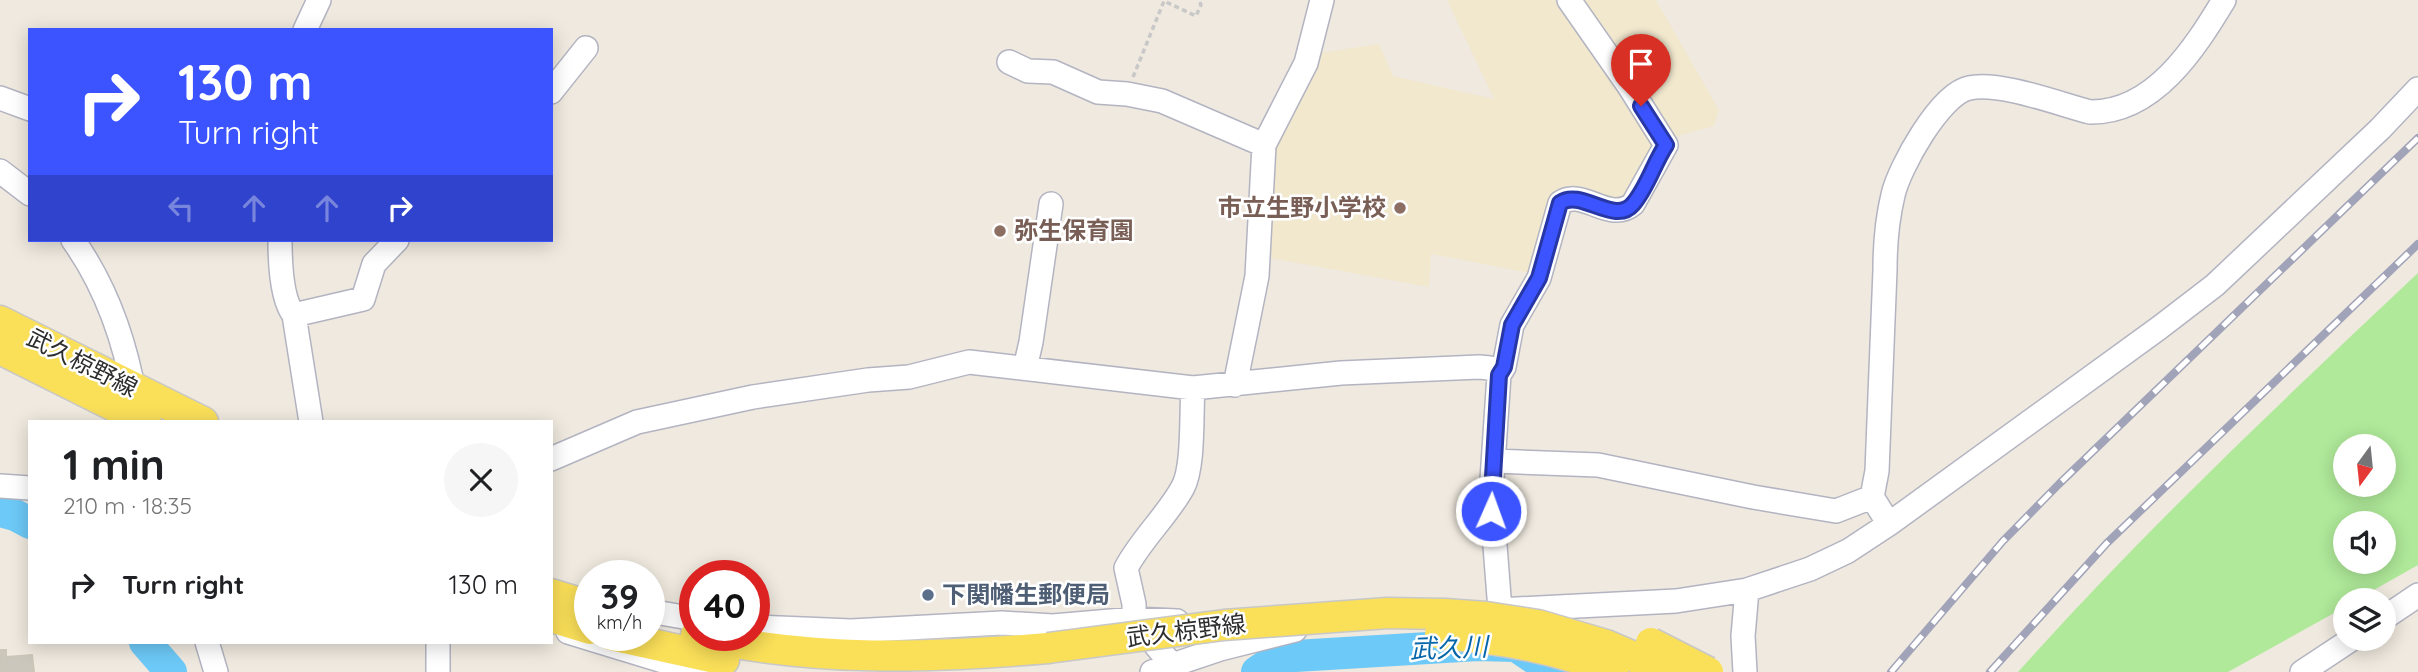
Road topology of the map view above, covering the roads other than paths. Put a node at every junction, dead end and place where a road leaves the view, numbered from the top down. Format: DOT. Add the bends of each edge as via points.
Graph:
graph roads {
  1 [pos="319,0"];
  2 [pos="1322,0"];
  3 [pos="1569,0"];
  4 [pos="2224,0"];
  5 [pos="306,28"];
  6 [pos="586,48"];
  7 [pos="1009,62"];
  8 [pos="553,89"];
  9 [pos="2418,89"];
  10 [pos="0,98"];
  11 [pos="28,108"];
  12 [pos="1264,145"];
  13 [pos="0,172"];
  14 [pos="28,193"];
  15 [pos="1051,204"];
  16 [pos="74,242"];
  17 [pos="280,242"];
  18 [pos="395,242"];
  19 [pos="294,315"];
  20 [pos="0,321"];
  21 [pos="0,349"];
  22 [pos="1025,368"];
  23 [pos="1499,375"];
  24 [pos="1235,385"];
  25 [pos="133,388"];
  26 [pos="1193,388"];
  27 [pos="139,420"];
  28 [pos="141,420"];
  29 [pos="199,420"];
  30 [pos="311,420"];
  31 [pos="553,458"];
  32 [pos="1494,461"];
  33 [pos="0,486"];
  34 [pos="28,488"];
  35 [pos="1872,497"];
  36 [pos="1889,524"];
  37 [pos="553,586"];
  38 [pos="1747,590"];
  39 [pos="574,592"];
  40 [pos="553,595"];
  41 [pos="2418,595"];
  42 [pos="574,602"];
  43 [pos="1500,610"];
  44 [pos="2396,610"];
  45 [pos="553,618"];
  46 [pos="1134,619"];
  47 [pos="1343,621"];
  48 [pos="574,624"];
  49 [pos="770,627"];
  50 [pos="553,628"];
  51 [pos="1226,634"];
  52 [pos="207,644"];
  53 [pos="438,644"];
  54 [pos="665,648"];
  55 [pos="770,648"];
  56 [pos="2334,651"];
  57 [pos="1051,657"];
  58 [pos="1166,670"];
  59 [pos="216,672"];
  60 [pos="438,672"];
  61 [pos="699,672"];
  62 [pos="811,672"];
  63 [pos="988,672"];
  64 [pos="1579,672"];
  65 [pos="1595,672"];
  66 [pos="1613,672"];
  67 [pos="1644,672"];
  68 [pos="1669,672"];
  69 [pos="1707,672"];
  70 [pos="1745,672"];
  71 [pos="2302,672"];
  1 -- 5 [label="street"];
  2 -- 12 [label="street" via="1306,63"];
  3 -- 23 [label="street" via="1666,145 1629,208 1607,209 1576,198 1560,203 1539,278 1512,325"];
  4 -- 35 [label="street" via="2176,67 2146,94 2122,107 2090,111 1984,86 1958,92 1929,125 1893,192 1885,239 1877,471"];
  6 -- 8 [label="street"];
  7 -- 12 [label="street" via="1028,71 1053,72 1098,92 1149,97"];
  9 -- 36 [label="street" via="2215,285"];
  10 -- 11 [label="street"];
  12 -- 24 [label="street" via="1257,276"];
  13 -- 14 [label="street"];
  15 -- 22 [label="street"];
  16 -- 25 [label="street" via="109,303"];
  17 -- 19 [label="street" via="282,275"];
  18 -- 19 [label="street" via="374,264 363,299"];
  19 -- 30 [label="street"];
  20 -- 25 [label="main road, 武久椋野線"];
  21 -- 27 [label="main road, 武久椋野線"];
  22 -- 26 [label="street"];
  22 -- 31 [label="street" via="969,362 909,377 753,397 637,422"];
  23 -- 24 [label="street" via="1479,367 1342,373"];
  23 -- 32 [label="street"];
  24 -- 26 [label="street"];
  25 -- 28 [label="street"];
  25 -- 29 [label="main road, 武久椋野線"];
  26 -- 46 [label="street" via="1188,474 1126,568"];
  32 -- 35 [label="street" via="1598,466 1836,510"];
  32 -- 43 [label="street" via="1491,511"];
  33 -- 34 [label="street"];
  35 -- 36 [label="street"];
  36 -- 38 [label="street" via="1810,569"];
  37 -- 39 [label="street"];
  38 -- 43 [label="street" via="1676,600"];
  38 -- 70 [label="street"];
  40 -- 42 [label="main road"];
  41 -- 44 [label="street"];
  43 -- 47 [label="street"];
  43 -- 64 [label="street"];
  43 -- 65 [label="street"];
  45 -- 48 [label="main road"];
  46 -- 47 [label="street" via="1280,625"];
  46 -- 49 [label="street" via="1053,626 1002,623 851,631"];
  46 -- 58 [label="street"];
  47 -- 58 [label="street" via="1282,632"];
  50 -- 61 [label="street"];
  51 -- 57 [label="main road, 武久椋野線"];
  51 -- 66 [label="main road, bridge" via="1457,635 1542,649"];
  51 -- 67 [label="main road, 武久椋野線" via="1389,624 1484,628 1537,635"];
  51 -- 68 [label="main road, 武久椋野線, bridge" via="1388,613 1486,617 1583,638"];
  51 -- 69 [label="main road, bridge" via="1328,609 1434,599 1503,602 1601,623"];
  52 -- 59 [label="street"];
  53 -- 60 [label="street"];
  54 -- 62 [label="main road"];
  55 -- 57 [label="main road, 武久椋野線" via="866,656"];
  56 -- 71 [label="street"];
  57 -- 63 [label="main road, 武久椋野線"];
}
